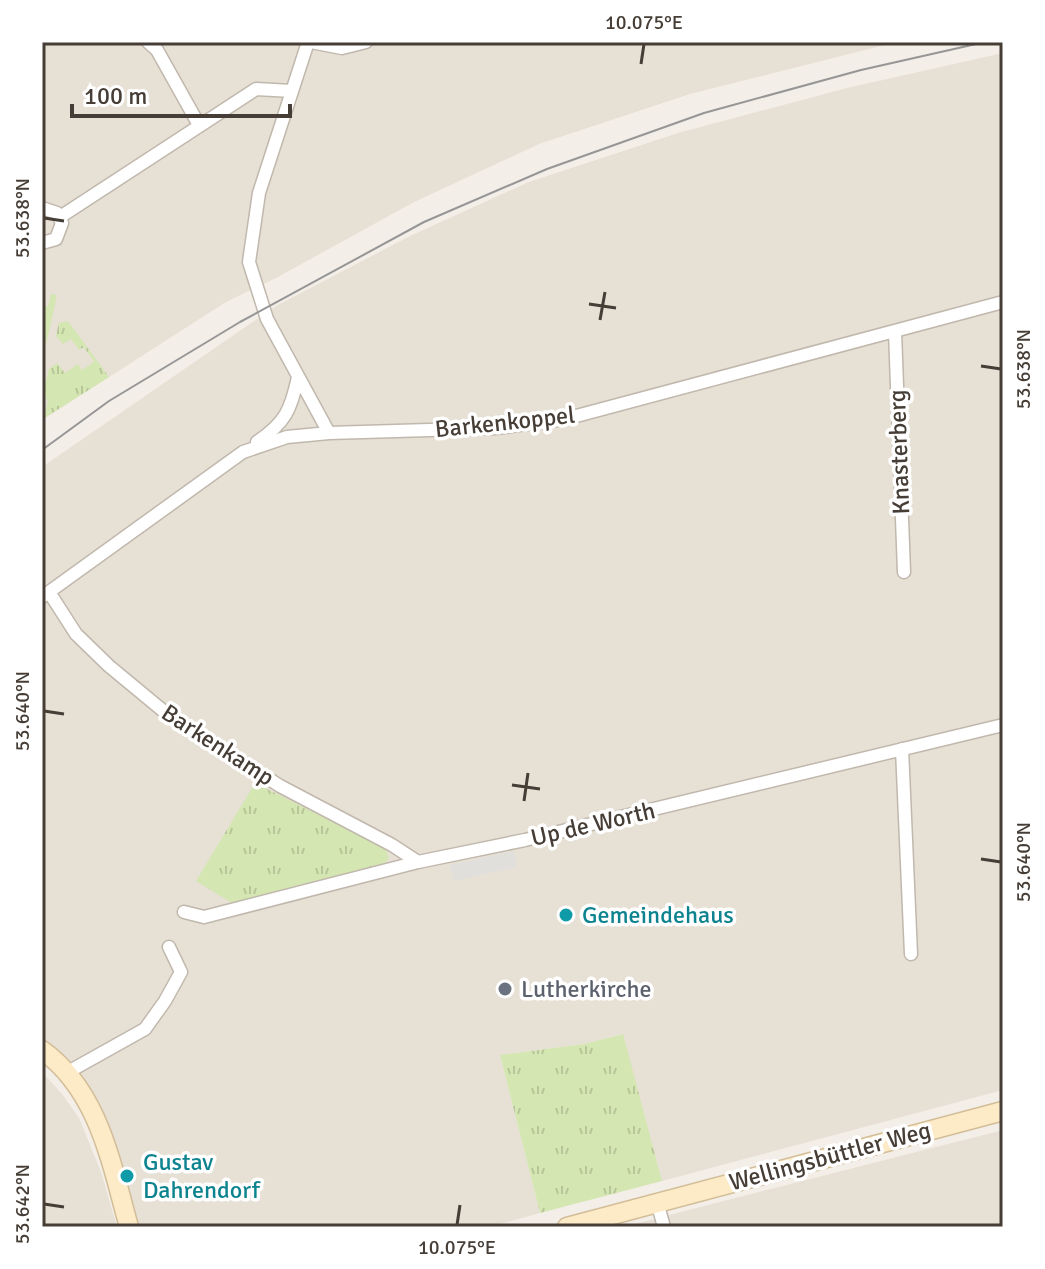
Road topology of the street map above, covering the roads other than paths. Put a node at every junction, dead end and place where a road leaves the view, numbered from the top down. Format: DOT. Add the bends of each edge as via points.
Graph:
graph roads {
  1 [pos="148,42"];
  2 [pos="310,42"];
  3 [pos="366,42"];
  4 [pos="292,91"];
  5 [pos="199,125"];
  6 [pos="42,208"];
  7 [pos="60,217"];
  8 [pos="42,243"];
  9 [pos="1003,302"];
  10 [pos="895,332"];
  11 [pos="298,377"];
  12 [pos="329,433"];
  13 [pos="243,452"];
  14 [pos="904,572"];
  15 [pos="46,594"];
  16 [pos="1003,725"];
  17 [pos="902,749"];
  18 [pos="418,862"];
  19 [pos="184,912"];
  20 [pos="169,947"];
  21 [pos="911,954"];
  22 [pos="42,1050"];
  23 [pos="68,1072"];
  24 [pos="1003,1111"];
  25 [pos="657,1202"];
  26 [pos="129,1227"];
  27 [pos="567,1227"];
  28 [pos="664,1227"];
  1 -- 5 [label="street"];
  2 -- 3 [label="street" via="342,48"];
  2 -- 4 [label="street"];
  4 -- 5 [label="street" via="256,89"];
  4 -- 11 [label="street" via="259,193 249,262 267,319"];
  5 -- 7 [label="street"];
  6 -- 7 [label="street"];
  7 -- 8 [label="street" via="60,235"];
  9 -- 10 [label="street, Barkenkoppel"];
  10 -- 12 [label="street, Barkenkoppel" via="565,419 496,428"];
  10 -- 14 [label="street, Knasterberg"];
  11 -- 12 [label="street"];
  11 -- 13 [label="street" via="292,404 278,427"];
  12 -- 13 [label="street, Barkenkoppel" via="287,437"];
  13 -- 15 [label="street, Barkenkoppel"];
  15 -- 18 [label="street, Barkenkamp" via="76,634 167,714 280,786"];
  16 -- 17 [label="street, Up de Worth"];
  17 -- 18 [label="street, Up de Worth"];
  17 -- 21 [label="street"];
  18 -- 19 [label="street, Up de Worth" via="204,917"];
  20 -- 23 [label="street" via="181,972 145,1029"];
  22 -- 23 [label="main road"];
  23 -- 26 [label="main road" via="94,1112"];
  24 -- 25 [label="main road, Wellingsbüttler Weg"];
  25 -- 27 [label="main road, Wellingsbüttler Weg"];
  25 -- 28 [label="street"];
}
